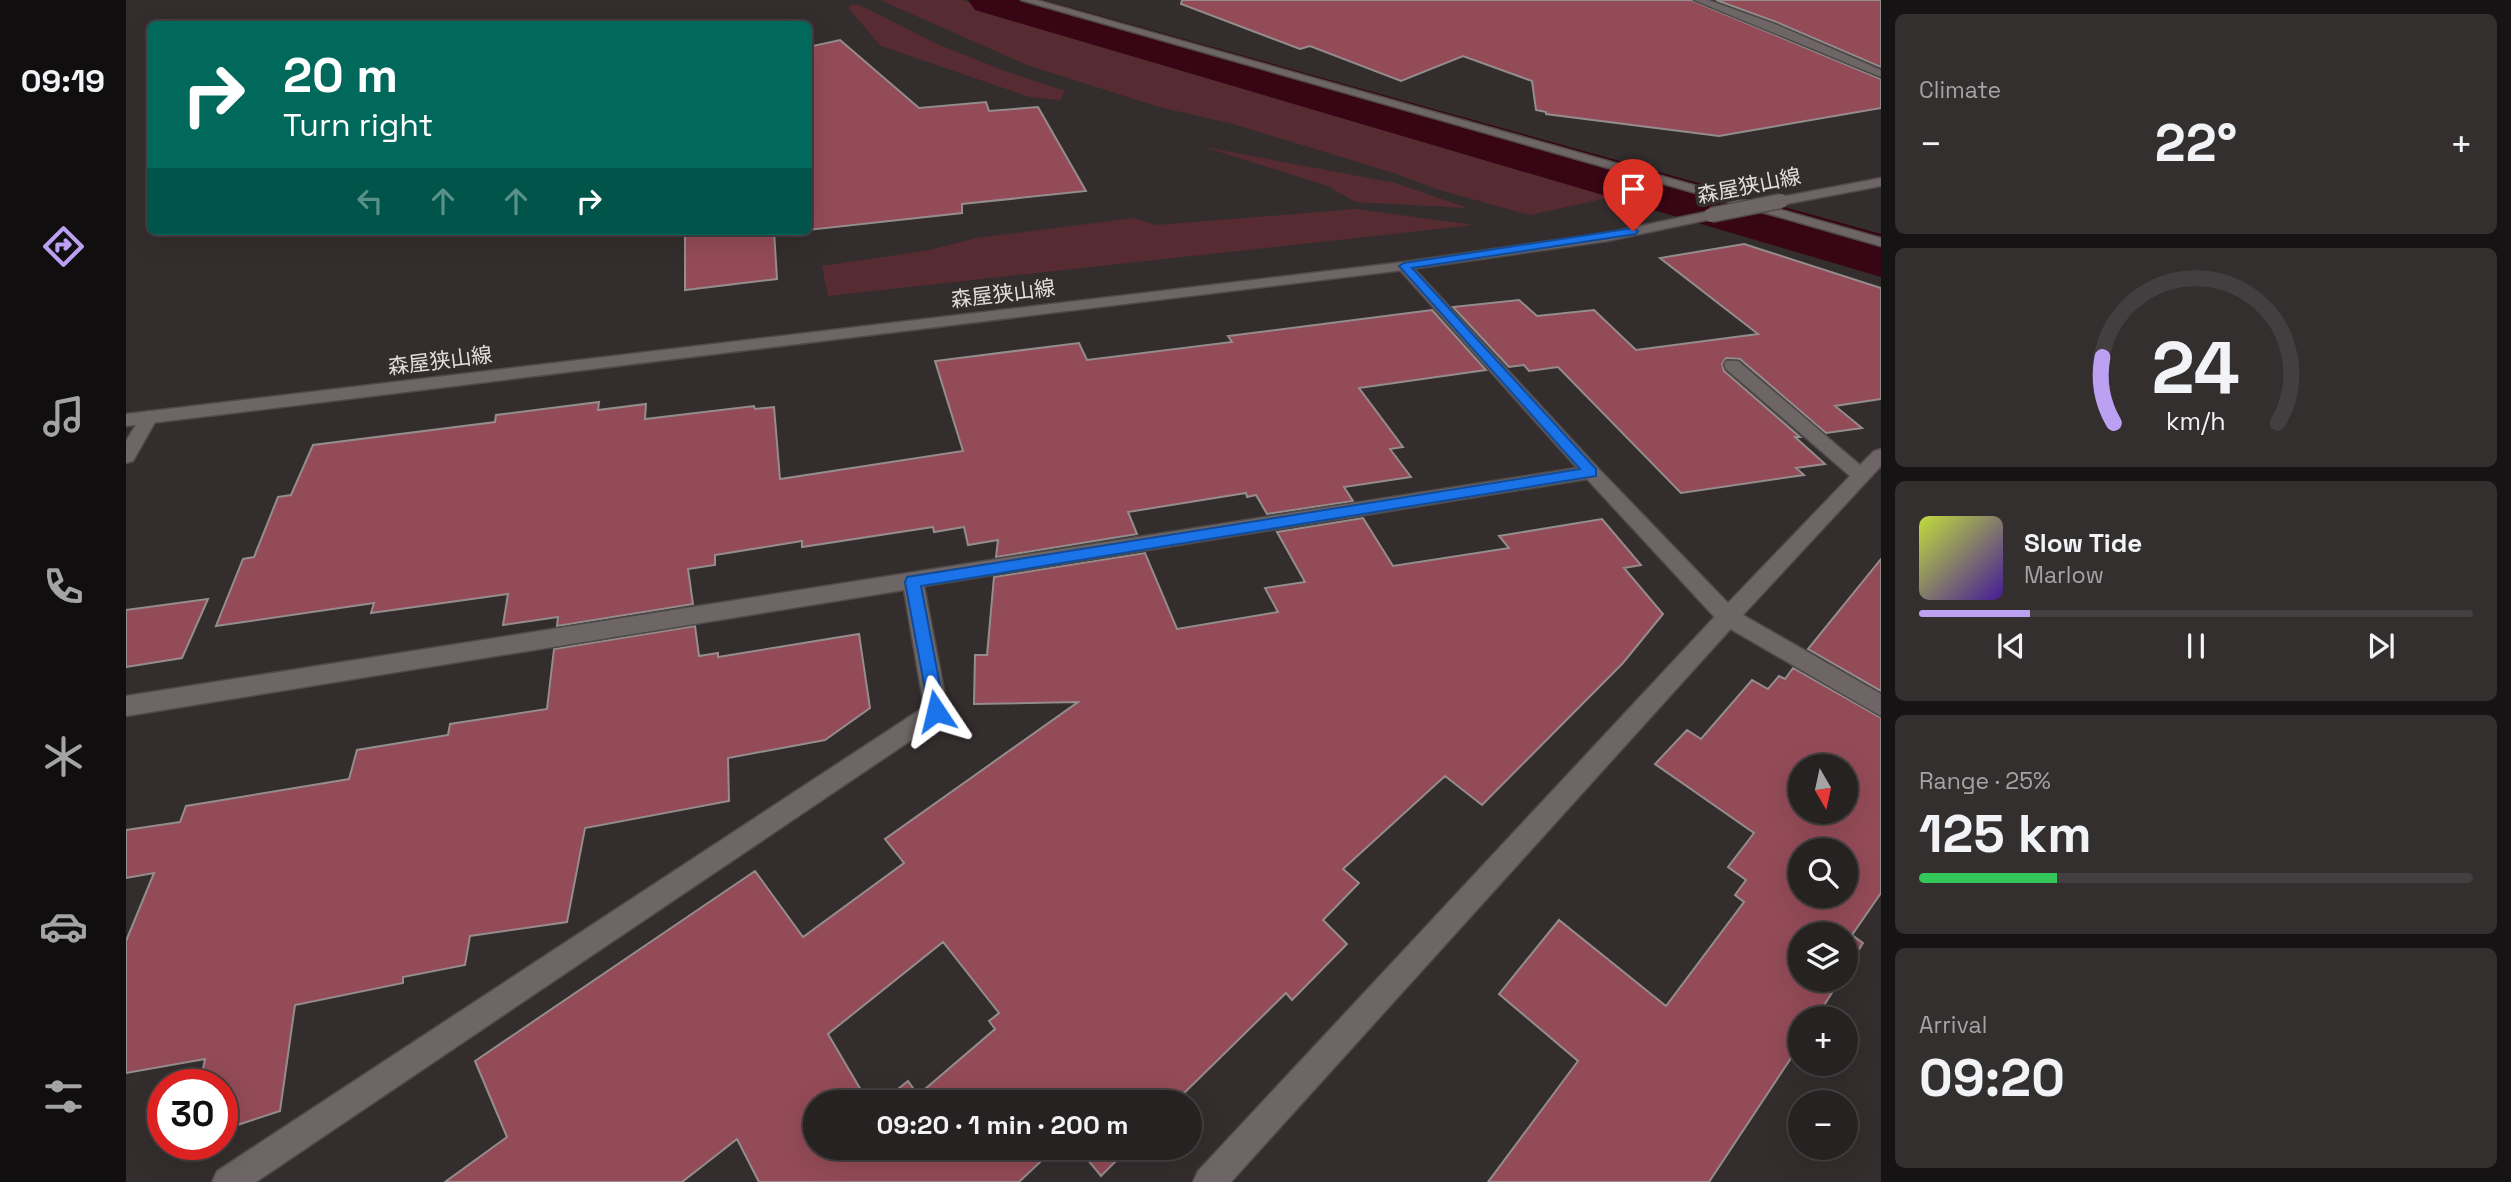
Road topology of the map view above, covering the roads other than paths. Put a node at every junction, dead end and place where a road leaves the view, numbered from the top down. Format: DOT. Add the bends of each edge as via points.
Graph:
graph roads {
  1 [pos="1026,0"];
  2 [pos="1699,0"];
  3 [pos="1881,74"];
  4 [pos="1881,182"];
  5 [pos="1881,242"];
  6 [pos="1404,266"];
  7 [pos="1732,365"];
  8 [pos="149,417"];
  9 [pos="126,420"];
  10 [pos="1881,455"];
  11 [pos="126,457"];
  12 [pos="1591,472"];
  13 [pos="1861,476"];
  14 [pos="912,582"];
  15 [pos="1728,617"];
  16 [pos="126,706"];
  17 [pos="1881,706"];
  18 [pos="228,1182"];
  19 [pos="1209,1182"];
  1 -- 5 [label="street"];
  2 -- 3 [label="street"];
  4 -- 6 [label="street, 森屋狭山線, bridge" via="1606,237"];
  6 -- 8 [label="street, 森屋狭山線"];
  6 -- 12 [label="street"];
  7 -- 13 [label="street"];
  8 -- 9 [label="street, 森屋狭山線"];
  8 -- 11 [label="street"];
  10 -- 13 [label="street"];
  12 -- 14 [label="street"];
  12 -- 15 [label="street"];
  13 -- 15 [label="street"];
  14 -- 16 [label="street"];
  14 -- 18 [label="street" via="936,711"];
  15 -- 17 [label="street"];
  15 -- 19 [label="street"];
}
